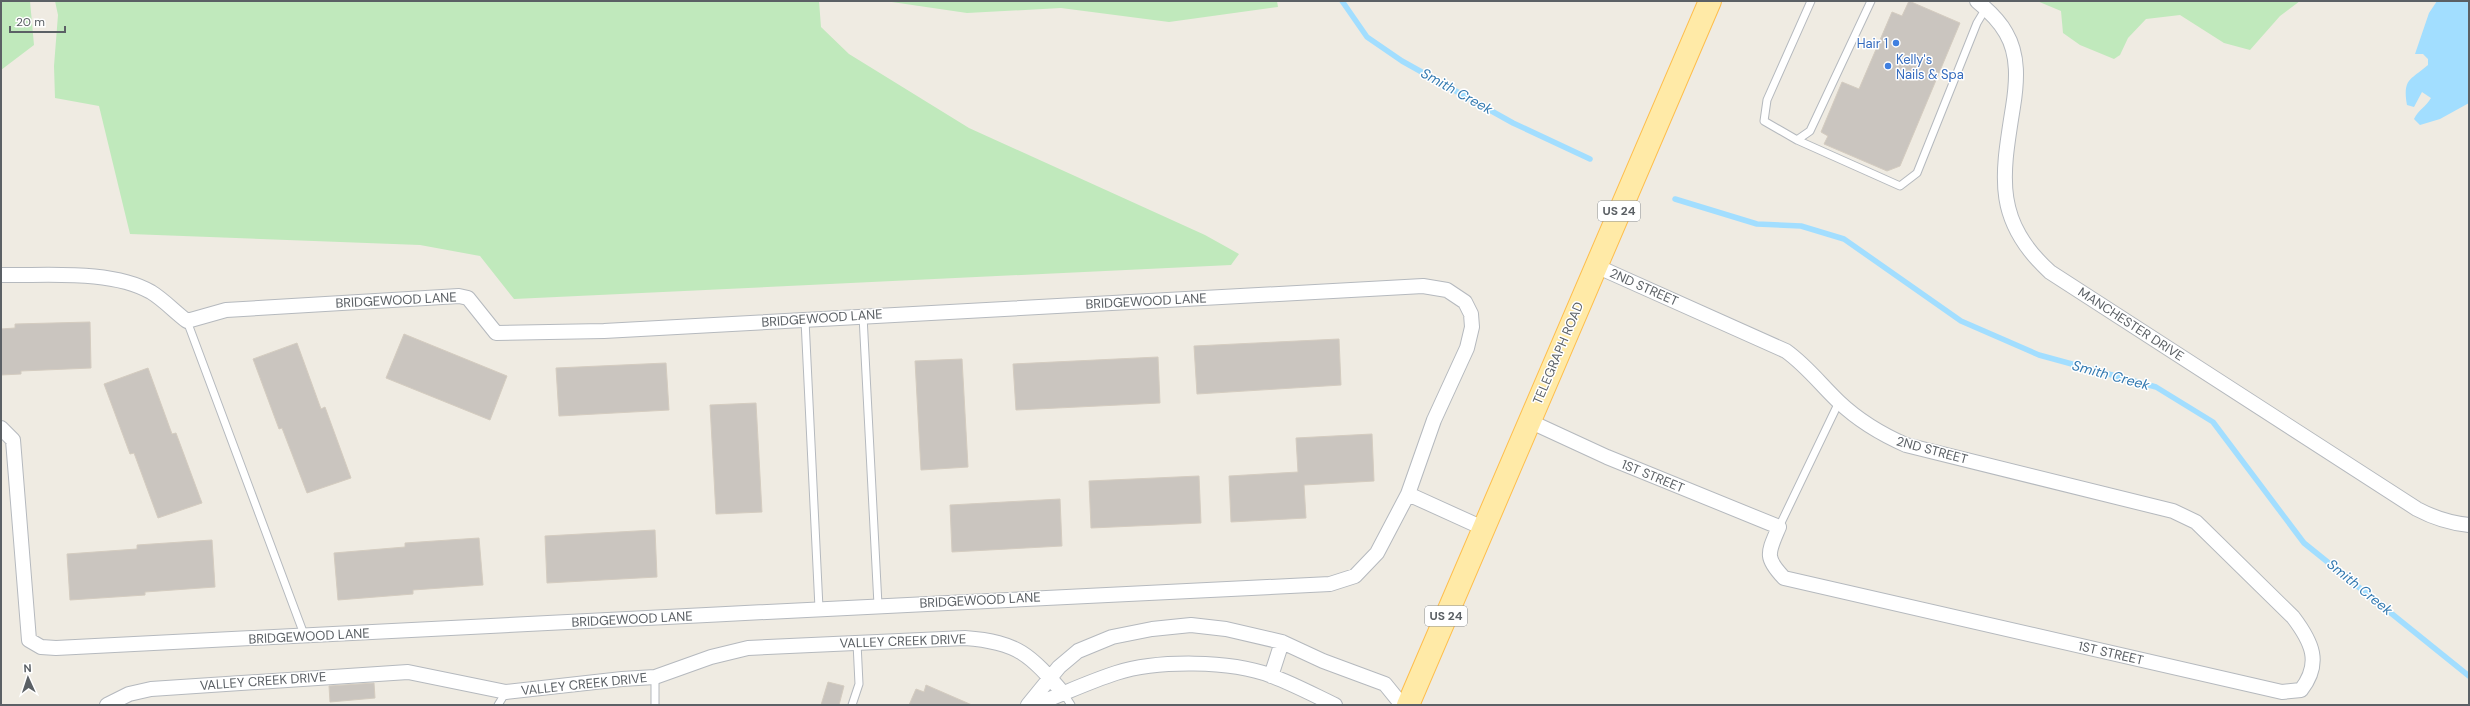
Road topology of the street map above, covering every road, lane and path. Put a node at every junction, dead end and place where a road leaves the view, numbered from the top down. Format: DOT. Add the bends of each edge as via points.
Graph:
graph roads {
  1 [pos="1710,1"];
  2 [pos="1811,1"];
  3 [pos="1871,1"];
  4 [pos="1982,5"];
  5 [pos="1797,140"];
  6 [pos="1596,266"];
  7 [pos="1,275"];
  8 [pos="863,316"];
  9 [pos="805,320"];
  10 [pos="187,321"];
  11 [pos="1839,402"];
  12 [pos="1529,422"];
  13 [pos="1,428"];
  14 [pos="1408,494"];
  15 [pos="2469,525"];
  16 [pos="1778,527"];
  17 [pos="1483,528"];
  18 [pos="2209,535"];
  19 [pos="878,605"];
  20 [pos="819,608"];
  21 [pos="305,636"];
  22 [pos="1282,642"];
  23 [pos="857,643"];
  24 [pos="1271,676"];
  25 [pos="655,678"];
  26 [pos="1050,678"];
  27 [pos="506,692"];
  28 [pos="1068,700"];
  29 [pos="107,705"];
  30 [pos="498,705"];
  31 [pos="655,705"];
  32 [pos="852,705"];
  33 [pos="1028,705"];
  34 [pos="1034,705"];
  35 [pos="1335,705"];
  36 [pos="1402,705"];
  37 [pos="1408,705"];
  1 -- 6 [label="main road, TELEGRAPH ROAD / US 24"];
  2 -- 5 [label="lane" via="1767,100 1764,121"];
  3 -- 5 [label="lane" via="1810,132"];
  4 -- 5 [label="lane" via="1917,173 1900,186"];
  4 -- 15 [label="street, MANCHESTER DRIVE" via="2006,33 2016,62 2015,96 2004,172 2007,203 2013,223 2025,247 2038,261 2050,272 2417,509 2451,524"];
  6 -- 11 [label="street, 2ND STREET" via="1786,351 1800,361"];
  6 -- 12 [label="main road, TELEGRAPH ROAD / US 24"];
  7 -- 10 [label="street" via="101,277 126,282 151,292"];
  8 -- 9 [label="street, BRIDGEWOOD LANE"];
  8 -- 14 [label="street, BRIDGEWOOD LANE" via="1437,286 1457,295 1465,302 1471,314 1472,327 1466,348 1434,420"];
  8 -- 19 [label="lane"];
  9 -- 10 [label="street, BRIDGEWOOD LANE" via="604,331 496,333 468,298 459,296 226,310"];
  9 -- 20 [label="lane"];
  10 -- 21 [label="lane"];
  11 -- 16 [label="lane, 1ST STREET"];
  11 -- 18 [label="street, 2ND STREET" via="1873,429 1906,445 2173,511 2196,522"];
  12 -- 16 [label="street, 1ST STREET"];
  12 -- 17 [label="main road, TELEGRAPH ROAD / US 24"];
  13 -- 21 [label="street, BRIDGEWOOD LANE" via="13,440 29,640 41,647 56,648"];
  14 -- 17 [label="street"];
  14 -- 19 [label="street, BRIDGEWOOD LANE" via="1368,565 1355,576 1330,584"];
  16 -- 18 [label="street, 1ST STREET" via="1769,550 1771,565 1784,578 2282,692 2300,690 2310,679 2314,660 2304,632 2293,617"];
  17 -- 37 [label="main road, TELEGRAPH ROAD / US 24"];
  19 -- 20 [label="street, BRIDGEWOOD LANE"];
  20 -- 21 [label="street, BRIDGEWOOD LANE"];
  22 -- 24 [label="street"];
  22 -- 26 [label="street" via="1226,629 1191,625 1152,629 1112,637 1078,651"];
  22 -- 36 [label="street" via="1323,661 1385,684"];
  23 -- 25 [label="street, VALLEY CREEK DRIVE" via="748,648 711,657"];
  23 -- 26 [label="street, VALLEY CREEK DRIVE" via="944,638 986,639 1015,647 1036,662"];
  23 -- 32 [label="lane" via="858,684"];
  24 -- 28 [label="street" via="1245,668 1216,664 1176,665 1116,673"];
  24 -- 35 [label="street"];
  25 -- 27 [label="street, VALLEY CREEK DRIVE" via="622,679"];
  25 -- 31 [label="lane"];
  26 -- 28 [label="street, VALLEY CREEK DRIVE"];
  26 -- 33 [label="street"];
  27 -- 29 [label="street, VALLEY CREEK DRIVE" via="408,672 151,689 129,694"];
  27 -- 30 [label="lane"];
  28 -- 34 [label="street"];
}
